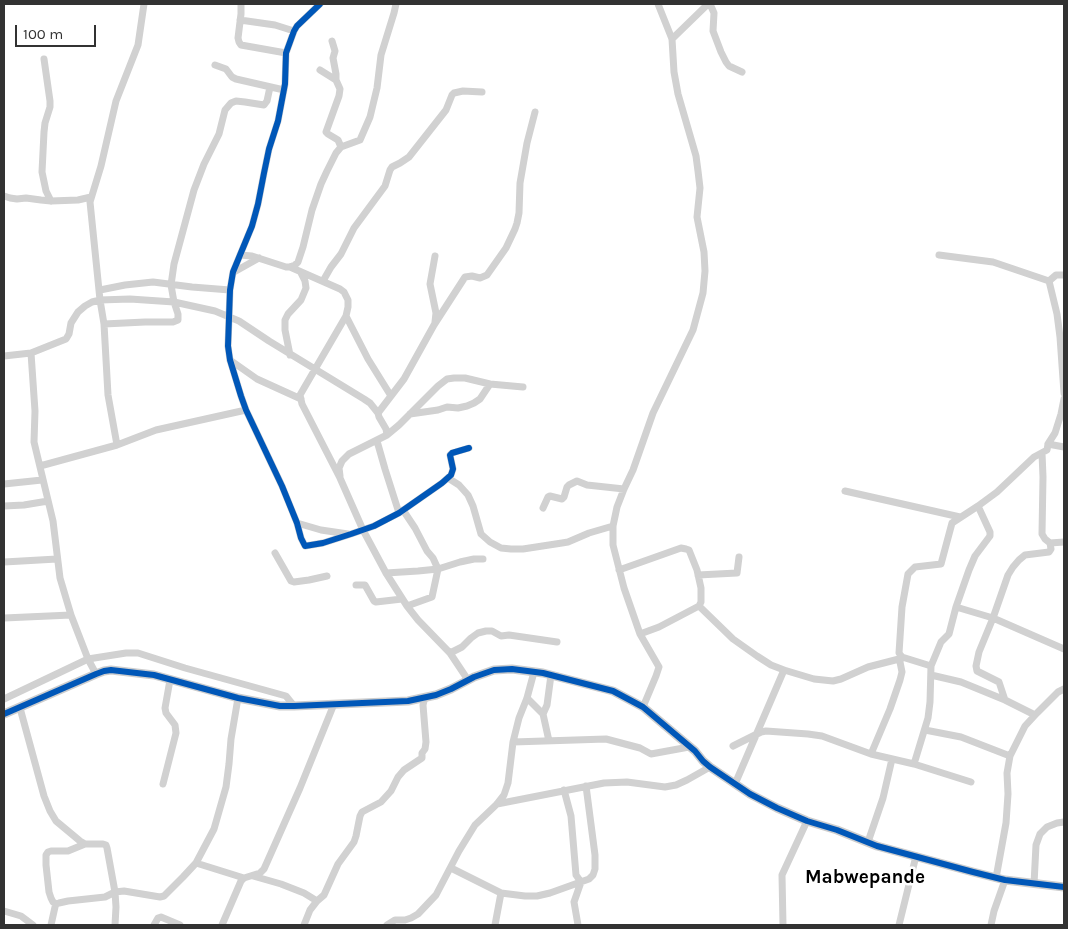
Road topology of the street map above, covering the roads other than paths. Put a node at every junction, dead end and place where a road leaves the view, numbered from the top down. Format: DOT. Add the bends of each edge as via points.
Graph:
graph roads {
  1 [pos="144,4"];
  2 [pos="241,4"];
  3 [pos="320,4"];
  4 [pos="396,4"];
  5 [pos="658,4"];
  6 [pos="709,4"];
  7 [pos="240,20"];
  8 [pos="294,31"];
  9 [pos="672,39"];
  10 [pos="332,41"];
  11 [pos="286,53"];
  12 [pos="44,59"];
  13 [pos="215,65"];
  14 [pos="320,70"];
  15 [pos="742,72"];
  16 [pos="336,80"];
  17 [pos="270,87"];
  18 [pos="284,90"];
  19 [pos="482,92"];
  20 [pos="535,112"];
  21 [pos="341,147"];
  22 [pos="4,196"];
  23 [pos="91,197"];
  24 [pos="51,201"];
  25 [pos="240,255"];
  26 [pos="939,255"];
  27 [pos="435,256"];
  28 [pos="259,258"];
  29 [pos="290,268"];
  30 [pos="234,272"];
  31 [pos="301,273"];
  32 [pos="1064,275"];
  33 [pos="323,281"];
  34 [pos="1048,281"];
  35 [pos="171,285"];
  36 [pos="100,290"];
  37 [pos="230,290"];
  38 [pos="100,300"];
  39 [pos="174,302"];
  40 [pos="229,316"];
  41 [pos="346,316"];
  42 [pos="104,324"];
  43 [pos="434,324"];
  44 [pos="30,353"];
  45 [pos="290,355"];
  46 [pos="4,356"];
  47 [pos="230,360"];
  48 [pos="1063,362"];
  49 [pos="315,369"];
  50 [pos="490,384"];
  51 [pos="524,388"];
  52 [pos="1064,393"];
  53 [pos="391,396"];
  54 [pos="301,398"];
  55 [pos="1064,399"];
  56 [pos="246,410"];
  57 [pos="378,413"];
  58 [pos="410,414"];
  59 [pos="387,435"];
  60 [pos="377,441"];
  61 [pos="117,444"];
  62 [pos="1048,444"];
  63 [pos="1064,447"];
  64 [pos="469,448"];
  65 [pos="1042,453"];
  66 [pos="40,466"];
  67 [pos="340,478"];
  68 [pos="448,478"];
  69 [pos="42,480"];
  70 [pos="4,484"];
  71 [pos="624,489"];
  72 [pos="845,491"];
  73 [pos="48,501"];
  74 [pos="4,506"];
  75 [pos="978,506"];
  76 [pos="544,508"];
  77 [pos="401,511"];
  78 [pos="960,518"];
  79 [pos="296,523"];
  80 [pos="613,526"];
  81 [pos="362,530"];
  82 [pos="350,534"];
  83 [pos="1064,542"];
  84 [pos="1050,543"];
  85 [pos="274,553"];
  86 [pos="739,556"];
  87 [pos="57,559"];
  88 [pos="483,559"];
  89 [pos="4,562"];
  90 [pos="438,569"];
  91 [pos="620,570"];
  92 [pos="386,573"];
  93 [pos="698,575"];
  94 [pos="327,576"];
  95 [pos="356,585"];
  96 [pos="402,599"];
  97 [pos="407,606"];
  98 [pos="699,606"];
  99 [pos="956,607"];
  100 [pos="71,616"];
  101 [pos="4,618"];
  102 [pos="993,618"];
  103 [pos="640,634"];
  104 [pos="557,642"];
  105 [pos="1064,649"];
  106 [pos="450,653"];
  107 [pos="900,658"];
  108 [pos="88,659"];
  109 [pos="932,666"];
  110 [pos="784,670"];
  111 [pos="534,672"];
  112 [pos="96,674"];
  113 [pos="551,674"];
  114 [pos="931,675"];
  115 [pos="170,680"];
  116 [pos="468,680"];
  117 [pos="1064,690"];
  118 [pos="238,698"];
  119 [pos="425,698"];
  120 [pos="527,698"];
  121 [pos="4,699"];
  122 [pos="1005,700"];
  123 [pos="334,704"];
  124 [pos="294,706"];
  125 [pos="643,707"];
  126 [pos="20,708"];
  127 [pos="4,714"];
  128 [pos="542,714"];
  129 [pos="1035,714"];
  130 [pos="925,730"];
  131 [pos="756,734"];
  132 [pos="549,741"];
  133 [pos="513,742"];
  134 [pos="733,746"];
  135 [pos="689,747"];
  136 [pos="871,754"];
  137 [pos="1010,756"];
  138 [pos="892,759"];
  139 [pos="914,764"];
  140 [pos="710,767"];
  141 [pos="971,782"];
  142 [pos="163,784"];
  143 [pos="735,784"];
  144 [pos="586,786"];
  145 [pos="564,790"];
  146 [pos="497,804"];
  147 [pos="807,821"];
  148 [pos="1064,822"];
  149 [pos="868,842"];
  150 [pos="85,844"];
  151 [pos="916,856"];
  152 [pos="196,862"];
  153 [pos="451,868"];
  154 [pos="253,876"];
  155 [pos="244,878"];
  156 [pos="1000,879"];
  157 [pos="581,882"];
  158 [pos="1034,884"];
  159 [pos="1064,887"];
  160 [pos="115,892"];
  161 [pos="501,893"];
  162 [pos="317,901"];
  163 [pos="56,904"];
  164 [pos="4,910"];
  165 [pos="407,923"];
  166 [pos="33,925"];
  167 [pos="52,925"];
  168 [pos="115,925"];
  169 [pos="154,925"];
  170 [pos="180,925"];
  171 [pos="222,925"];
  172 [pos="304,925"];
  173 [pos="387,925"];
  174 [pos="495,925"];
  175 [pos="578,925"];
  176 [pos="783,925"];
  177 [pos="899,925"];
  178 [pos="991,925"];
  1 -- 23 [label="street" via="138,45 116,101"];
  2 -- 7 [label="street"];
  3 -- 8 [label="street"];
  4 -- 21 [label="street" via="381,55 370,118 360,140"];
  5 -- 9 [label="street"];
  6 -- 9 [label="street"];
  6 -- 15 [label="street" via="714,13 713,31 721,52 730,66"];
  7 -- 8 [label="street"];
  7 -- 11 [label="street" via="238,38 241,45"];
  8 -- 11 [label="street"];
  9 -- 71 [label="street" via="678,94 698,171 697,217 705,271 703,293 693,330 653,413"];
  10 -- 16 [label="street"];
  11 -- 18 [label="street"];
  12 -- 24 [label="street" via="50,106 45,123 42,172"];
  13 -- 17 [label="street" via="226,69 232,77"];
  14 -- 16 [label="street"];
  16 -- 21 [label="street" via="340,92 326,132 338,140"];
  17 -- 18 [label="street"];
  17 -- 35 [label="street" via="264,105 236,102 225,110 219,134 194,190"];
  18 -- 25 [label="street" via="258,204"];
  19 -- 33 [label="street" via="463,91 452,95 446,110 408,157 392,167 385,186 354,228"];
  20 -- 43 [label="street" via="522,166 515,229 487,275 465,277"];
  21 -- 29 [label="street" via="321,184 299,259"];
  22 -- 24 [label="street"];
  23 -- 24 [label="street"];
  23 -- 36 [label="street"];
  25 -- 28 [label="street"];
  25 -- 30 [label="street"];
  26 -- 34 [label="street" via="993,262"];
  27 -- 43 [label="street" via="430,284 436,313"];
  28 -- 29 [label="street"];
  28 -- 30 [label="street"];
  29 -- 31 [label="street"];
  30 -- 37 [label="street"];
  31 -- 33 [label="street"];
  31 -- 45 [label="street" via="306,288 301,300 286,316 284,325"];
  32 -- 34 [label="street"];
  33 -- 41 [label="street" via="346,295"];
  34 -- 48 [label="street" via="1057,314"];
  35 -- 36 [label="street" via="138,283"];
  35 -- 37 [label="street"];
  35 -- 39 [label="street"];
  36 -- 38 [label="street"];
  37 -- 40 [label="street"];
  38 -- 39 [label="street"];
  38 -- 42 [label="street"];
  38 -- 44 [label="street" via="78,312 66,340"];
  39 -- 40 [label="street"];
  39 -- 42 [label="street" via="178,314 176,322"];
  40 -- 45 [label="street"];
  40 -- 47 [label="street"];
  41 -- 49 [label="street"];
  41 -- 53 [label="street"];
  42 -- 61 [label="street" via="108,388"];
  43 -- 53 [label="street"];
  44 -- 46 [label="street"];
  44 -- 66 [label="street" via="34,442"];
  45 -- 49 [label="street"];
  47 -- 54 [label="street" via="257,379"];
  47 -- 56 [label="street"];
  48 -- 52 [label="street"];
  49 -- 54 [label="street"];
  49 -- 57 [label="street" via="370,403"];
  50 -- 51 [label="street"];
  50 -- 58 [label="street" via="474,404"];
  50 -- 58 [label="street" via="465,378 447,380"];
  53 -- 57 [label="street"];
  54 -- 67 [label="street"];
  55 -- 62 [label="street" via="1055,433"];
  56 -- 61 [label="street" via="156,430"];
  56 -- 79 [label="street"];
  57 -- 59 [label="street"];
  58 -- 59 [label="street"];
  59 -- 60 [label="street"];
  60 -- 67 [label="street" via="354,451 342,461"];
  60 -- 77 [label="street"];
  61 -- 66 [label="street"];
  62 -- 63 [label="street"];
  62 -- 65 [label="street"];
  64 -- 68 [label="street" via="450,455 453,469"];
  65 -- 75 [label="street"];
  65 -- 84 [label="street" via="1042,534"];
  66 -- 69 [label="street"];
  67 -- 81 [label="street"];
  68 -- 77 [label="street"];
  68 -- 80 [label="street" via="468,495 481,534 501,548 523,549 562,543"];
  69 -- 70 [label="street"];
  69 -- 73 [label="street"];
  71 -- 76 [label="street" via="577,481 569,484 562,499 548,496"];
  71 -- 80 [label="street"];
  72 -- 78 [label="street"];
  73 -- 74 [label="street"];
  73 -- 87 [label="street"];
  75 -- 78 [label="street"];
  75 -- 99 [label="street" via="990,536 975,556"];
  77 -- 81 [label="street"];
  77 -- 90 [label="street" via="415,528"];
  78 -- 107 [label="street" via="952,523 942,563 915,567 907,576 898,649"];
  79 -- 82 [label="street"];
  79 -- 82 [label="street" via="305,546"];
  80 -- 91 [label="street" via="613,545"];
  81 -- 82 [label="street"];
  81 -- 92 [label="street"];
  83 -- 84 [label="street"];
  84 -- 102 [label="street" via="1049,552 1025,555 1016,563 1008,575"];
  85 -- 94 [label="street" via="292,581"];
  86 -- 93 [label="street" via="737,573"];
  87 -- 89 [label="street"];
  87 -- 100 [label="street"];
  88 -- 90 [label="street"];
  90 -- 92 [label="street"];
  90 -- 97 [label="street" via="432,597"];
  91 -- 93 [label="street" via="681,548 689,550"];
  91 -- 103 [label="street"];
  92 -- 96 [label="street"];
  93 -- 98 [label="street" via="701,588"];
  95 -- 96 [label="street" via="365,586 376,602"];
  96 -- 97 [label="street"];
  97 -- 106 [label="street"];
  98 -- 103 [label="street"];
  98 -- 110 [label="street" via="733,639"];
  99 -- 102 [label="street"];
  99 -- 109 [label="street" via="949,634 941,642"];
  100 -- 101 [label="street"];
  100 -- 108 [label="street"];
  102 -- 105 [label="street"];
  102 -- 122 [label="street" via="978,652 976,668 981,674 999,682"];
  103 -- 125 [label="street" via="659,667"];
  104 -- 106 [label="street" via="501,636 486,631"];
  106 -- 116 [label="street"];
  107 -- 109 [label="street"];
  107 -- 110 [label="street" via="833,681"];
  107 -- 136 [label="street" via="900,680"];
  108 -- 112 [label="street"];
  108 -- 121 [label="street"];
  108 -- 124 [label="street" via="138,653 286,696"];
  109 -- 114 [label="street"];
  110 -- 131 [label="street"];
  111 -- 113 [label="street"];
  111 -- 116 [label="street" via="494,670"];
  111 -- 120 [label="street"];
  112 -- 115 [label="street" via="111,670"];
  112 -- 126 [label="street"];
  113 -- 125 [label="street" via="613,691"];
  113 -- 128 [label="street" via="547,705"];
  114 -- 122 [label="street" via="961,682"];
  114 -- 130 [label="street"];
  115 -- 118 [label="street"];
  115 -- 142 [label="street" via="165,708 176,734"];
  116 -- 119 [label="street"];
  117 -- 129 [label="street"];
  118 -- 124 [label="street"];
  118 -- 152 [label="street" via="226,787 214,829"];
  119 -- 123 [label="street"];
  119 -- 162 [label="street" via="426,742 422,758 404,770 381,802 362,812 354,842 338,864 324,895"];
  120 -- 128 [label="street"];
  120 -- 133 [label="street"];
  122 -- 129 [label="street"];
  123 -- 124 [label="street"];
  123 -- 154 [label="street" via="264,869"];
  125 -- 135 [label="street"];
  126 -- 127 [label="street"];
  126 -- 150 [label="street" via="50,810 56,821"];
  128 -- 132 [label="street"];
  129 -- 137 [label="street"];
  130 -- 137 [label="street" via="961,737"];
  130 -- 139 [label="street"];
  131 -- 134 [label="street"];
  131 -- 136 [label="street" via="772,731 822,736"];
  131 -- 143 [label="street"];
  132 -- 133 [label="street"];
  132 -- 135 [label="street" via="606,739 651,754"];
  133 -- 146 [label="street" via="508,783"];
  135 -- 140 [label="street"];
  136 -- 138 [label="street"];
  137 -- 156 [label="street"];
  138 -- 139 [label="street"];
  138 -- 149 [label="street"];
  139 -- 141 [label="street"];
  140 -- 143 [label="street"];
  140 -- 144 [label="street" via="676,785 665,787 627,782"];
  143 -- 147 [label="street"];
  144 -- 145 [label="street"];
  144 -- 157 [label="street" via="595,868 589,879"];
  145 -- 146 [label="street"];
  145 -- 157 [label="street" via="571,816 576,875"];
  146 -- 153 [label="street" via="475,825"];
  147 -- 149 [label="street"];
  147 -- 176 [label="street" via="782,875"];
  148 -- 158 [label="street" via="1040,834 1036,845"];
  149 -- 151 [label="street"];
  150 -- 160 [label="street" via="106,845"];
  150 -- 163 [label="street" via="68,851 46,854 49,892"];
  151 -- 156 [label="street"];
  151 -- 177 [label="street"];
  152 -- 155 [label="street"];
  152 -- 160 [label="street" via="164,896"];
  153 -- 161 [label="street"];
  153 -- 165 [label="street" via="436,895"];
  154 -- 155 [label="street"];
  154 -- 162 [label="street" via="282,884"];
  155 -- 171 [label="street"];
  156 -- 158 [label="street"];
  156 -- 178 [label="street"];
  157 -- 161 [label="street" via="537,896"];
  157 -- 175 [label="street" via="574,902"];
  158 -- 159 [label="street"];
  160 -- 163 [label="street" via="105,897"];
  160 -- 168 [label="street"];
  161 -- 174 [label="street"];
  162 -- 172 [label="street"];
  163 -- 167 [label="street"];
  164 -- 166 [label="street"];
  165 -- 173 [label="street" via="395,920"];
  169 -- 170 [label="street" via="161,917"];
}
